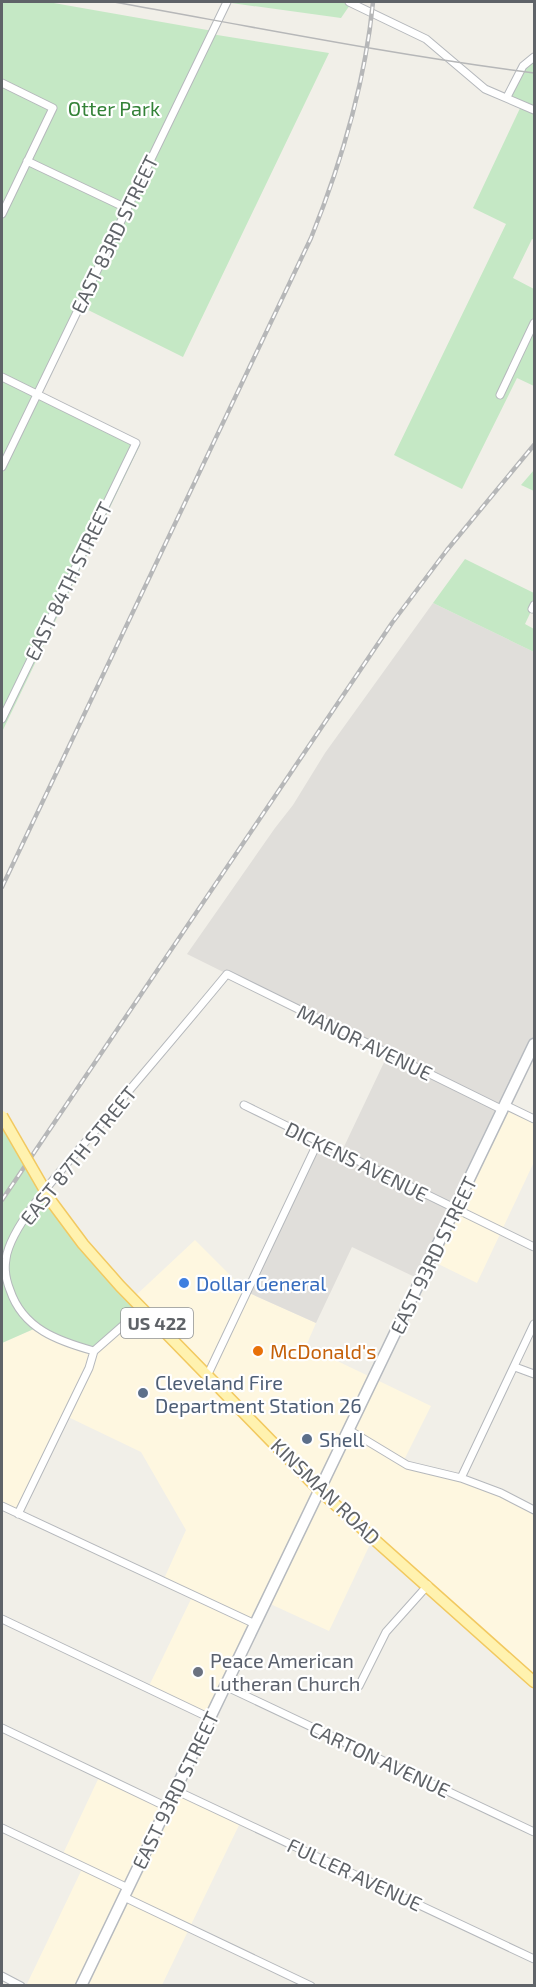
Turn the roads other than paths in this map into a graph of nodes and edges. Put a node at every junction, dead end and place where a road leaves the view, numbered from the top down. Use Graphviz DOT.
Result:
graph roads {
  1 [pos="227,2"];
  2 [pos="349,2"];
  3 [pos="534,57"];
  4 [pos="2,83"];
  5 [pos="507,97"];
  6 [pos="534,110"];
  7 [pos="27,161"];
  8 [pos="126,208"];
  9 [pos="2,214"];
  10 [pos="534,323"];
  11 [pos="2,377"];
  12 [pos="37,394"];
  13 [pos="500,395"];
  14 [pos="2,468"];
  15 [pos="2,720"];
  16 [pos="227,974"];
  17 [pos="534,1044"];
  18 [pos="244,1105"];
  19 [pos="504,1107"];
  20 [pos="2,1116"];
  21 [pos="534,1119"];
  22 [pos="318,1142"];
  23 [pos="454,1209"];
  24 [pos="534,1247"];
  25 [pos="143,1308"];
  26 [pos="534,1324"];
  27 [pos="94,1351"];
  28 [pos="515,1367"];
  29 [pos="208,1374"];
  30 [pos="534,1374"];
  31 [pos="350,1430"];
  32 [pos="461,1478"];
  33 [pos="320,1491"];
  34 [pos="2,1506"];
  35 [pos="534,1510"];
  36 [pos="18,1514"];
  37 [pos="428,1585"];
  38 [pos="2,1619"];
  39 [pos="255,1624"];
  40 [pos="534,1682"];
  41 [pos="225,1686"];
  42 [pos="359,1686"];
  43 [pos="210,1718"];
  44 [pos="2,1728"];
  45 [pos="175,1790"];
  46 [pos="167,1807"];
  47 [pos="2,1828"];
  48 [pos="534,1832"];
  49 [pos="126,1892"];
  50 [pos="534,1959"];
  51 [pos="2,1976"];
  52 [pos="21,1986"];
  53 [pos="81,1986"];
  54 [pos="311,1986"];
  1 -- 8 [label="street, EAST 83RD STREET"];
  2 -- 5 [label="street"];
  3 -- 5 [label="street"];
  4 -- 7 [label="street"];
  5 -- 6 [label="street"];
  7 -- 8 [label="street"];
  7 -- 9 [label="street"];
  8 -- 12 [label="street, EAST 83RD STREET"];
  10 -- 13 [label="street"];
  11 -- 12 [label="street"];
  12 -- 14 [label="street, EAST 83RD STREET"];
  12 -- 15 [label="street, EAST 84TH STREET"];
  16 -- 19 [label="street, MANOR AVENUE"];
  16 -- 27 [label="street, EAST 87TH STREET"];
  17 -- 19 [label="main road, EAST 93RD STREET"];
  18 -- 22 [label="street, DICKENS AVENUE"];
  19 -- 21 [label="street, MANOR AVENUE"];
  19 -- 23 [label="main road, EAST 93RD STREET"];
  20 -- 25 [label="main road, KINSMAN ROAD / US 422, bridge"];
  22 -- 23 [label="street, DICKENS AVENUE"];
  22 -- 29 [label="street"];
  23 -- 24 [label="street, DICKENS AVENUE"];
  23 -- 31 [label="main road, EAST 93RD STREET"];
  25 -- 27 [label="street"];
  25 -- 29 [label="main road, KINSMAN ROAD / US 422"];
  26 -- 28 [label="street"];
  27 -- 36 [label="street"];
  28 -- 30 [label="street"];
  28 -- 32 [label="street"];
  29 -- 33 [label="main road, KINSMAN ROAD / US 422"];
  31 -- 32 [label="street"];
  31 -- 33 [label="main road, EAST 93RD STREET"];
  32 -- 35 [label="street"];
  33 -- 37 [label="main road, KINSMAN ROAD / US 422"];
  33 -- 39 [label="main road, EAST 93RD STREET"];
  34 -- 36 [label="street"];
  36 -- 39 [label="street"];
  37 -- 40 [label="main road, KINSMAN ROAD / US 422"];
  37 -- 42 [label="street"];
  38 -- 43 [label="street"];
  39 -- 41 [label="main road, EAST 93RD STREET"];
  41 -- 43 [label="main road, EAST 93RD STREET"];
  41 -- 48 [label="street, CARTON AVENUE"];
  43 -- 45 [label="main road, EAST 93RD STREET"];
  44 -- 46 [label="street"];
  45 -- 46 [label="main road, EAST 93RD STREET"];
  45 -- 50 [label="street, FULLER AVENUE"];
  46 -- 49 [label="main road, EAST 93RD STREET"];
  47 -- 49 [label="street"];
  49 -- 53 [label="main road, EAST 93RD STREET"];
  49 -- 54 [label="street"];
  51 -- 52 [label="street"];
}
